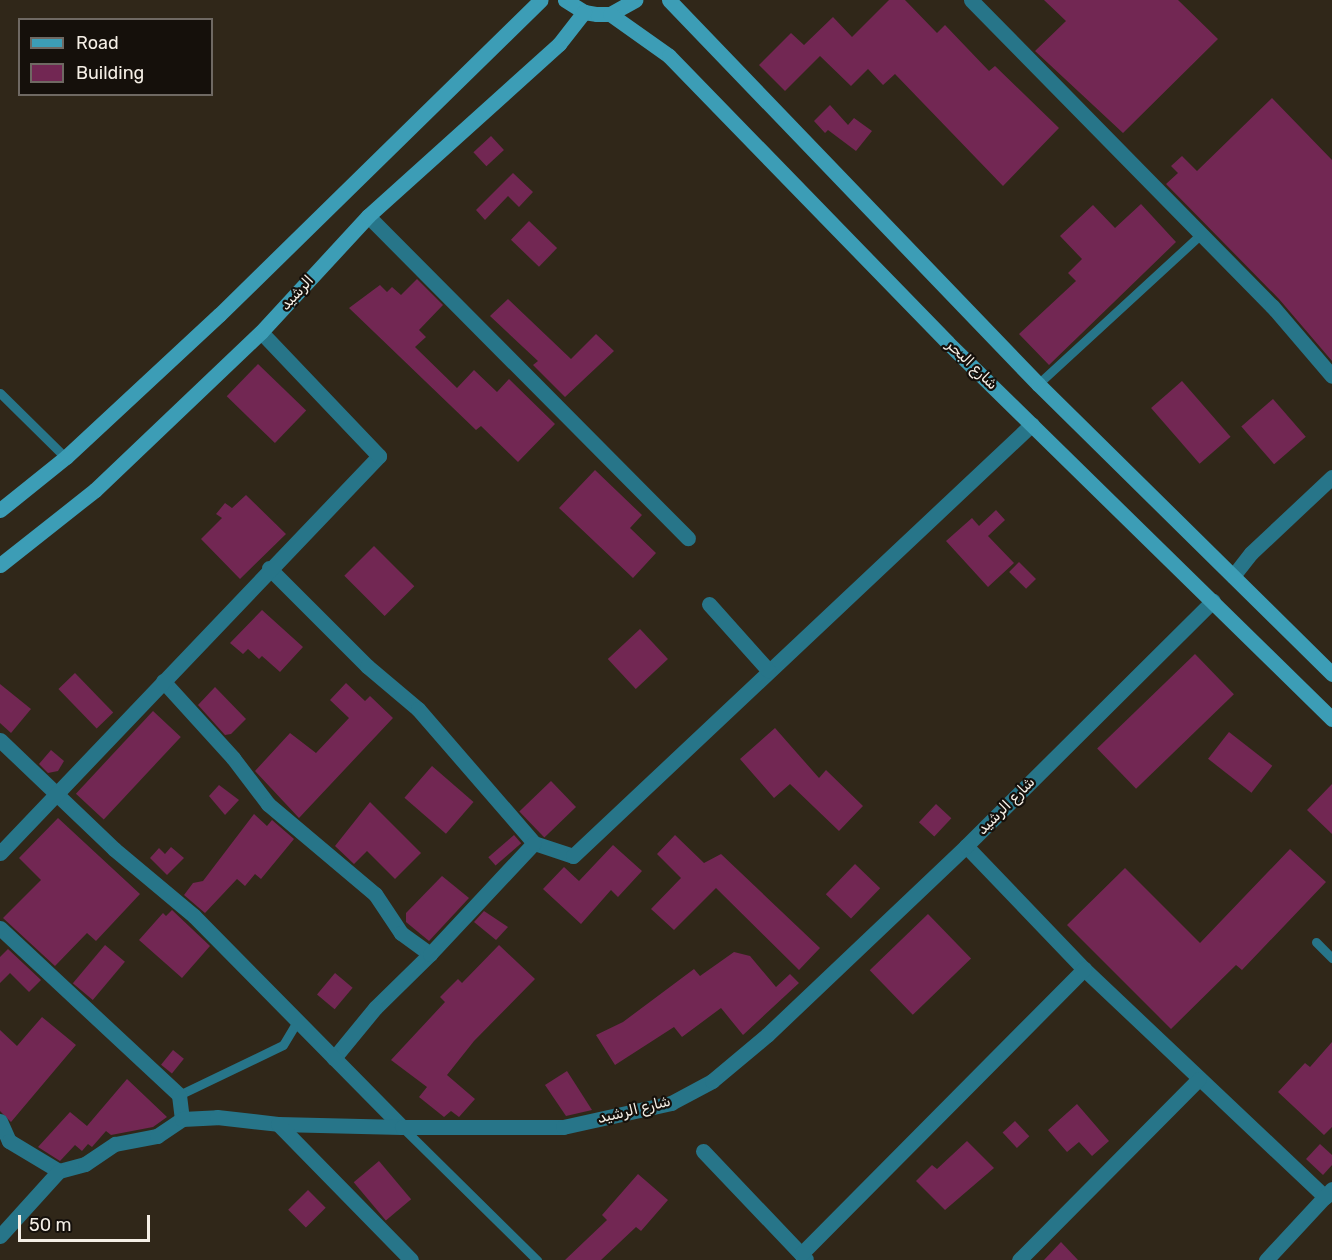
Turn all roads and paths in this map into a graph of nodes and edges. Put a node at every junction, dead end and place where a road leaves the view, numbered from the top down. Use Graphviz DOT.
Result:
graph roads {
  1 [pos="541,0"];
  2 [pos="566,0"];
  3 [pos="635,0"];
  4 [pos="669,0"];
  5 [pos="971,0"];
  6 [pos="584,12"];
  7 [pos="610,14"];
  8 [pos="368,216"];
  9 [pos="1199,236"];
  10 [pos="261,332"];
  11 [pos="1332,376"];
  12 [pos="1038,384"];
  13 [pos="0,393"];
  14 [pos="1032,424"];
  15 [pos="66,458"];
  16 [pos="1332,477"];
  17 [pos="0,510"];
  18 [pos="688,538"];
  19 [pos="0,565"];
  20 [pos="269,568"];
  21 [pos="1233,576"];
  22 [pos="1213,601"];
  23 [pos="710,604"];
  24 [pos="768,670"];
  25 [pos="1332,674"];
  26 [pos="163,681"];
  27 [pos="1332,719"];
  28 [pos="0,740"];
  29 [pos="55,792"];
  30 [pos="534,843"];
  31 [pos="966,846"];
  32 [pos="0,854"];
  33 [pos="0,928"];
  34 [pos="1316,942"];
  35 [pos="430,954"];
  36 [pos="1332,958"];
  37 [pos="1084,969"];
  38 [pos="297,1022"];
  39 [pos="334,1058"];
  40 [pos="1199,1079"];
  41 [pos="178,1095"];
  42 [pos="182,1119"];
  43 [pos="0,1121"];
  44 [pos="278,1124"];
  45 [pos="402,1127"];
  46 [pos="703,1151"];
  47 [pos="59,1171"];
  48 [pos="1328,1193"];
  49 [pos="0,1236"];
  50 [pos="804,1257"];
  51 [pos="411,1260"];
  52 [pos="537,1260"];
  53 [pos="1019,1260"];
  54 [pos="1266,1260"];
  1 -- 15 [label="main road"];
  2 -- 6 [label="main road"];
  3 -- 7 [label="main road"];
  4 -- 12 [label="main road"];
  5 -- 9 [label="street"];
  6 -- 7 [label="main road"];
  6 -- 8 [label="main road, الرشيد"];
  7 -- 14 [label="main road, شارع البحر"];
  8 -- 10 [label="main road, الرشيد"];
  8 -- 18 [label="street"];
  9 -- 11 [label="street"];
  9 -- 12 [label="lane"];
  10 -- 19 [label="main road, الرشيد"];
  10 -- 20 [label="street"];
  12 -- 21 [label="main road"];
  13 -- 15 [label="lane"];
  14 -- 22 [label="main road, شارع البحر"];
  14 -- 24 [label="street"];
  15 -- 17 [label="main road"];
  16 -- 21 [label="street"];
  20 -- 26 [label="street"];
  20 -- 30 [label="street"];
  21 -- 25 [label="main road"];
  22 -- 27 [label="main road, شارع البحر"];
  22 -- 31 [label="street, شارع الرشيد"];
  23 -- 24 [label="street"];
  24 -- 30 [label="street"];
  26 -- 29 [label="street"];
  26 -- 35 [label="street"];
  28 -- 29 [label="street"];
  29 -- 32 [label="street"];
  29 -- 38 [label="street"];
  30 -- 35 [label="street"];
  31 -- 37 [label="street"];
  31 -- 45 [label="street, شارع الرشيد"];
  33 -- 41 [label="street"];
  34 -- 36 [label="lane"];
  35 -- 39 [label="street"];
  37 -- 40 [label="street"];
  37 -- 50 [label="street"];
  38 -- 39 [label="street"];
  38 -- 41 [label="lane"];
  39 -- 45 [label="street"];
  40 -- 48 [label="street"];
  40 -- 53 [label="street"];
  41 -- 42 [label="street"];
  42 -- 44 [label="street, شارع الرشيد"];
  42 -- 47 [label="street"];
  43 -- 47 [label="street"];
  44 -- 45 [label="street, شارع الرشيد"];
  44 -- 51 [label="street"];
  45 -- 52 [label="lane"];
  46 -- 50 [label="street"];
  47 -- 49 [label="street"];
  48 -- 54 [label="street"];
}
